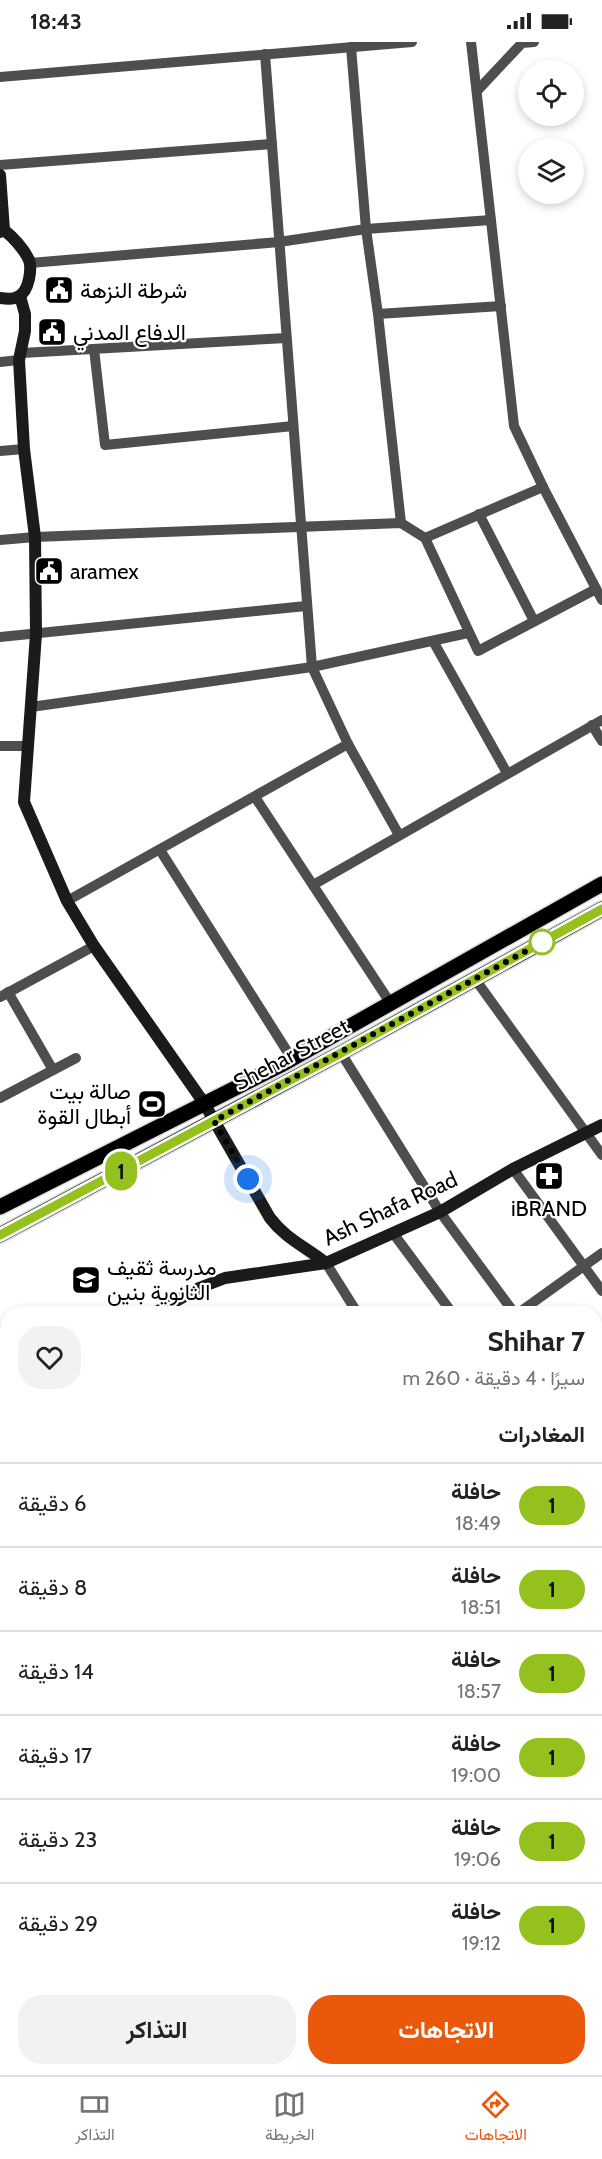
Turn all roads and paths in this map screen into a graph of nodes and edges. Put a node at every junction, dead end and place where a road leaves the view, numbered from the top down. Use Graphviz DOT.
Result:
graph roads {
  1 [pos="412,42"];
  2 [pos="471,42"];
  3 [pos="534,42"];
  4 [pos="351,47"];
  5 [pos="266,54"];
  6 [pos="0,77"];
  7 [pos="477,91"];
  8 [pos="272,144"];
  9 [pos="0,165"];
  10 [pos="0,175"];
  11 [pos="491,220"];
  12 [pos="366,230"];
  13 [pos="2,231"];
  14 [pos="279,242"];
  15 [pos="30,262"];
  16 [pos="20,296"];
  17 [pos="0,298"];
  18 [pos="501,306"];
  19 [pos="378,314"];
  20 [pos="286,338"];
  21 [pos="94,349"];
  22 [pos="20,357"];
  23 [pos="0,362"];
  24 [pos="293,426"];
  25 [pos="24,448"];
  26 [pos="0,451"];
  27 [pos="543,487"];
  28 [pos="479,514"];
  29 [pos="401,523"];
  30 [pos="300,527"];
  31 [pos="35,537"];
  32 [pos="425,538"];
  33 [pos="0,540"];
  34 [pos="596,589"];
  35 [pos="602,600"];
  36 [pos="306,606"];
  37 [pos="534,621"];
  38 [pos="468,633"];
  39 [pos="36,634"];
  40 [pos="0,637"];
  41 [pos="433,641"];
  42 [pos="312,667"];
  43 [pos="31,707"];
  44 [pos="602,720"];
  45 [pos="592,725"];
  46 [pos="602,741"];
  47 [pos="348,744"];
  48 [pos="0,746"];
  49 [pos="28,746"];
  50 [pos="507,773"];
  51 [pos="255,796"];
  52 [pos="399,835"];
  53 [pos="160,850"];
  54 [pos="602,884"];
  55 [pos="313,885"];
  56 [pos="67,901"];
  57 [pos="602,909"];
  58 [pos="94,946"];
  59 [pos="475,980"];
  60 [pos="3,993"];
  61 [pos="391,1004"];
  62 [pos="341,1053"];
  63 [pos="76,1058"];
  64 [pos="292,1059"];
  65 [pos="53,1070"];
  66 [pos="0,1098"];
  67 [pos="204,1104"];
  68 [pos="214,1121"];
  69 [pos="602,1125"];
  70 [pos="586,1133"];
  71 [pos="602,1155"];
  72 [pos="513,1169"];
  73 [pos="0,1207"];
  74 [pos="440,1212"];
  75 [pos="393,1233"];
  76 [pos="0,1235"];
  77 [pos="602,1253"];
  78 [pos="326,1263"];
  79 [pos="584,1266"];
  80 [pos="602,1292"];
  81 [pos="167,1306"];
  82 [pos="353,1306"];
  83 [pos="447,1306"];
  84 [pos="510,1306"];
  85 [pos="527,1306"];
  1 -- 4 [label="street"];
  2 -- 7 [label="street"];
  3 -- 7 [label="street"];
  4 -- 5 [label="street"];
  4 -- 12 [label="street"];
  5 -- 6 [label="street"];
  5 -- 8 [label="street"];
  7 -- 11 [label="street"];
  8 -- 9 [label="street"];
  8 -- 14 [label="street"];
  10 -- 13 [label="street"];
  11 -- 12 [label="street"];
  11 -- 18 [label="street"];
  12 -- 14 [label="street"];
  12 -- 19 [label="street"];
  13 -- 15 [label="street"];
  14 -- 15 [label="street"];
  14 -- 20 [label="street"];
  15 -- 16 [label="street"];
  16 -- 17 [label="street"];
  16 -- 22 [label="street"];
  18 -- 19 [label="street"];
  18 -- 27 [label="street"];
  19 -- 29 [label="street"];
  20 -- 21 [label="street"];
  20 -- 24 [label="street"];
  21 -- 22 [label="street"];
  21 -- 24 [label="street"];
  22 -- 23 [label="street"];
  22 -- 25 [label="street"];
  24 -- 30 [label="street"];
  25 -- 26 [label="street"];
  25 -- 31 [label="street"];
  27 -- 28 [label="street"];
  27 -- 34 [label="street"];
  28 -- 32 [label="street"];
  28 -- 37 [label="street"];
  29 -- 30 [label="street"];
  29 -- 32 [label="street"];
  30 -- 31 [label="street"];
  30 -- 36 [label="street"];
  31 -- 33 [label="street"];
  31 -- 39 [label="street"];
  32 -- 38 [label="street"];
  34 -- 35 [label="street"];
  34 -- 37 [label="street"];
  36 -- 39 [label="street"];
  36 -- 42 [label="street"];
  37 -- 38 [label="street"];
  38 -- 41 [label="street"];
  39 -- 40 [label="street"];
  39 -- 43 [label="street"];
  41 -- 42 [label="street"];
  41 -- 50 [label="street"];
  42 -- 43 [label="street"];
  42 -- 47 [label="street"];
  43 -- 49 [label="street"];
  44 -- 45 [label="street"];
  45 -- 46 [label="street"];
  45 -- 50 [label="street"];
  47 -- 51 [label="street"];
  47 -- 52 [label="street"];
  48 -- 49 [label="street"];
  49 -- 56 [label="street"];
  50 -- 52 [label="street"];
  51 -- 53 [label="street"];
  51 -- 55 [label="street"];
  52 -- 55 [label="street"];
  53 -- 56 [label="street"];
  53 -- 64 [label="street"];
  54 -- 61 [label="main road, Shehar Street"];
  55 -- 61 [label="street"];
  56 -- 58 [label="street"];
  57 -- 59 [label="main road, Shehar Street"];
  58 -- 60 [label="street"];
  58 -- 67 [label="street"];
  59 -- 62 [label="main road, Shehar Street"];
  59 -- 70 [label="street"];
  60 -- 65 [label="street"];
  61 -- 64 [label="main road, Shehar Street"];
  62 -- 68 [label="main road, Shehar Street"];
  62 -- 74 [label="street"];
  63 -- 65 [label="street"];
  64 -- 67 [label="main road, Shehar Street"];
  65 -- 66 [label="street"];
  67 -- 68 [label="street"];
  67 -- 73 [label="main road, Shehar Street"];
  68 -- 76 [label="main road, Shehar Street"];
  68 -- 78 [label="street"];
  69 -- 70 [label="street, Ash Shafa Road"];
  70 -- 71 [label="street"];
  70 -- 72 [label="street, Ash Shafa Road"];
  72 -- 74 [label="street, Ash Shafa Road"];
  72 -- 79 [label="street"];
  74 -- 75 [label="street, Ash Shafa Road"];
  74 -- 84 [label="street"];
  75 -- 78 [label="street, Ash Shafa Road"];
  75 -- 83 [label="street"];
  77 -- 79 [label="street"];
  78 -- 81 [label="street, Ash Shafa Road"];
  78 -- 82 [label="street"];
  79 -- 80 [label="street"];
  79 -- 85 [label="street"];
}
